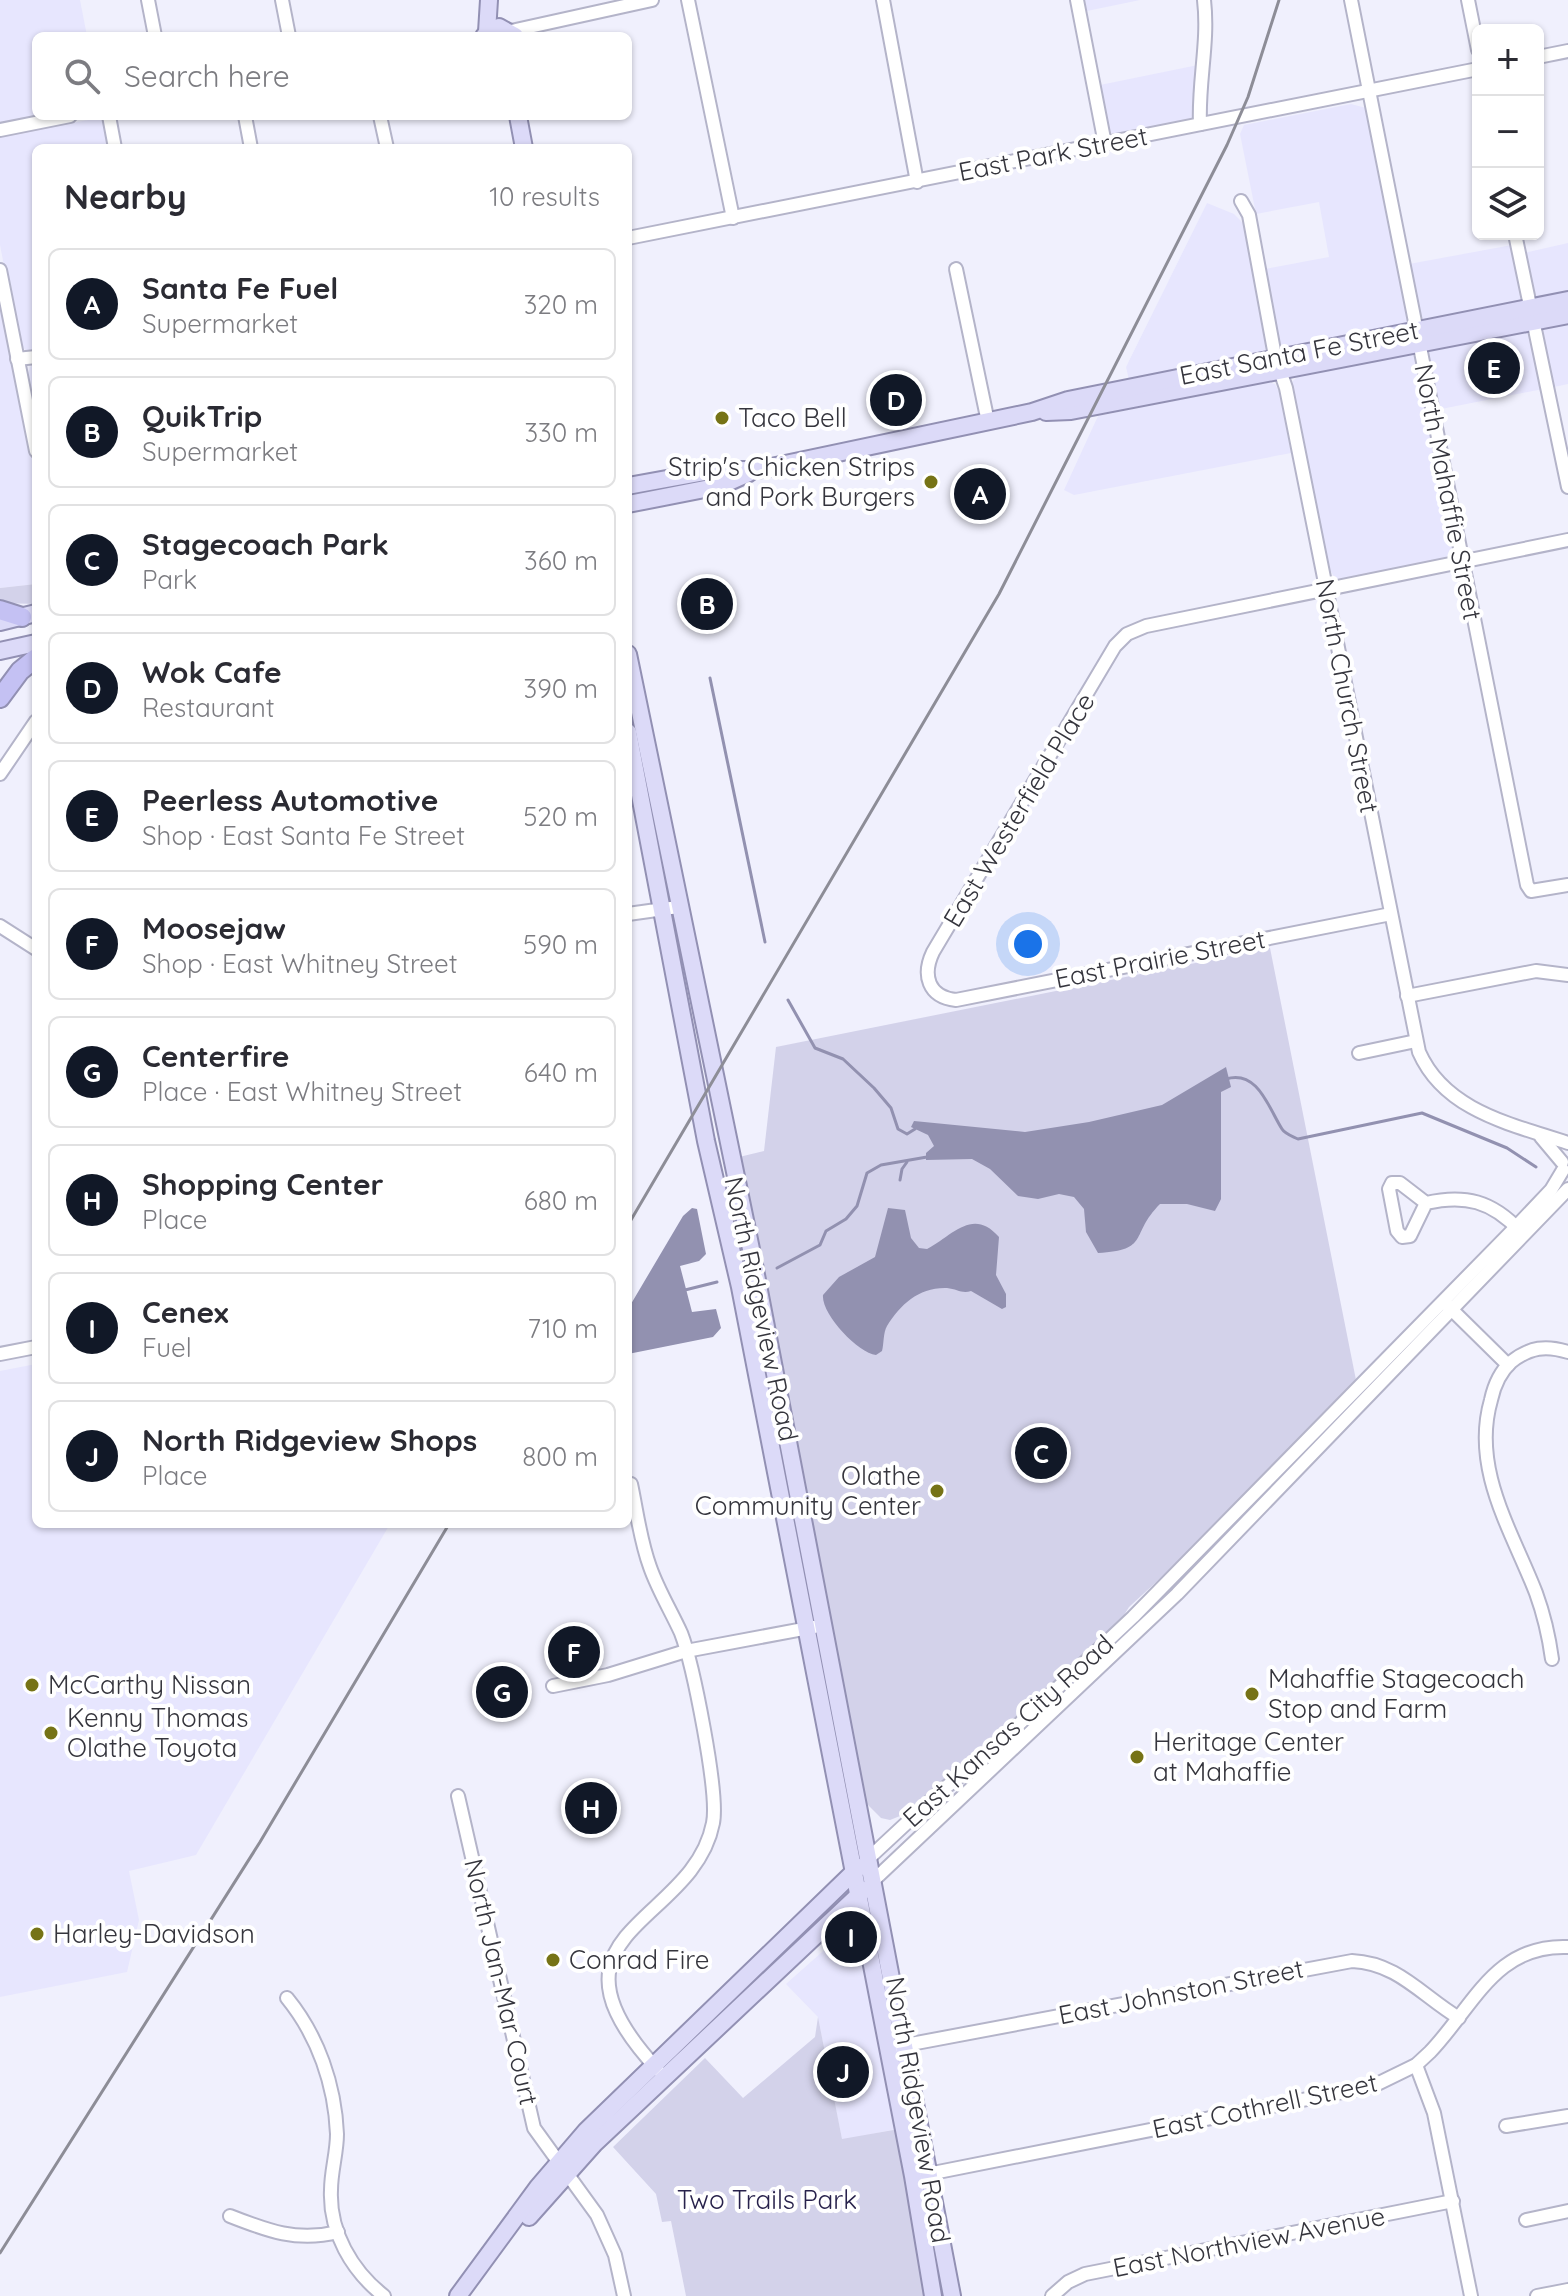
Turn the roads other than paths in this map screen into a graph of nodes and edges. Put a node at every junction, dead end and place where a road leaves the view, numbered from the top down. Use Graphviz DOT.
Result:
graph roads {
  1 [pos="148,0"];
  2 [pos="282,0"];
  3 [pos="489,0"];
  4 [pos="497,0"];
  5 [pos="652,0"];
  6 [pos="688,0"];
  7 [pos="883,0"];
  8 [pos="1077,0"];
  9 [pos="1204,0"];
  10 [pos="1351,0"];
  11 [pos="1468,0"];
  12 [pos="569,18"];
  13 [pos="1473,24"];
  14 [pos="154,32"];
  15 [pos="288,32"];
  16 [pos="486,32"];
  17 [pos="490,32"];
  18 [pos="511,32"];
  19 [pos="540,32"];
  20 [pos="1568,51"];
  21 [pos="1544,56"];
  22 [pos="1472,70"];
  23 [pos="1369,91"];
  24 [pos="50,120"];
  25 [pos="110,120"];
  26 [pos="246,120"];
  27 [pos="381,120"];
  28 [pos="518,120"];
  29 [pos="1200,124"];
  30 [pos="0,130"];
  31 [pos="114,144"];
  32 [pos="250,144"];
  33 [pos="386,144"];
  34 [pos="523,144"];
  35 [pos="1105,144"];
  36 [pos="917,182"];
  37 [pos="1241,201"];
  38 [pos="733,218"];
  39 [pos="632,237"];
  40 [pos="1516,240"];
  41 [pos="956,269"];
  42 [pos="0,270"];
  43 [pos="1568,300"];
  44 [pos="1532,314"];
  45 [pos="1568,315"];
  46 [pos="1418,336"];
  47 [pos="32,357"];
  48 [pos="17,359"];
  49 [pos="1278,364"];
  50 [pos="988,422"];
  51 [pos="32,432"];
  52 [pos="757,470"];
  53 [pos="632,485"];
  54 [pos="1568,487"];
  55 [pos="632,503"];
  56 [pos="1568,540"];
  57 [pos="1462,561"];
  58 [pos="1326,589"];
  59 [pos="0,610"];
  60 [pos="29,615"];
  61 [pos="0,622"];
  62 [pos="32,644"];
  63 [pos="0,651"];
  64 [pos="32,661"];
  65 [pos="632,678"];
  66 [pos="0,698"];
  67 [pos="32,727"];
  68 [pos="632,748"];
  69 [pos="0,774"];
  70 [pos="1568,885"];
  71 [pos="671,908"];
  72 [pos="632,913"];
  73 [pos="1391,914"];
  74 [pos="0,926"];
  75 [pos="32,946"];
  76 [pos="1568,975"];
  77 [pos="932,990"];
  78 [pos="1407,996"];
  79 [pos="1416,1041"];
  80 [pos="1359,1053"];
  81 [pos="1532,1131"];
  82 [pos="1568,1143"];
  83 [pos="1565,1165"];
  84 [pos="1568,1189"];
  85 [pos="1426,1203"];
  86 [pos="1519,1230"];
  87 [pos="1447,1305"];
  88 [pos="32,1348"];
  89 [pos="1568,1352"];
  90 [pos="0,1354"];
  91 [pos="1508,1365"];
  92 [pos="632,1489"];
  93 [pos="825,1625"];
  94 [pos="806,1628"];
  95 [pos="686,1651"];
  96 [pos="1552,1659"];
  97 [pos="553,1686"];
  98 [pos="458,1796"];
  99 [pos="869,1858"];
  100 [pos="854,1872"];
  101 [pos="874,1880"];
  102 [pos="858,1895"];
  103 [pos="1568,1947"];
  104 [pos="287,1998"];
  105 [pos="1459,2018"];
  106 [pos="907,2045"];
  107 [pos="888,2049"];
  108 [pos="1416,2065"];
  109 [pos="659,2071"];
  110 [pos="1568,2116"];
  111 [pos="1506,2126"];
  112 [pos="562,2166"];
  113 [pos="931,2173"];
  114 [pos="913,2176"];
  115 [pos="1453,2201"];
  116 [pos="1568,2211"];
  117 [pos="230,2216"];
  118 [pos="1526,2220"];
  119 [pos="338,2232"];
  120 [pos="1568,2290"];
  121 [pos="384,2296"];
  122 [pos="458,2296"];
  123 [pos="471,2296"];
  124 [pos="624,2296"];
  125 [pos="933,2296"];
  126 [pos="952,2296"];
  127 [pos="1052,2296"];
  128 [pos="1471,2296"];
  129 [pos="1537,2296"];
  1 -- 14 [label="street"];
  2 -- 15 [label="street"];
  3 -- 16 [label="main road"];
  4 -- 18 [label="main road"];
  5 -- 12 [label="street"];
  6 -- 38 [label="street"];
  7 -- 36 [label="street"];
  8 -- 35 [label="street"];
  9 -- 29 [label="street"];
  10 -- 23 [label="street, North Mahaffie Street"];
  11 -- 13 [label="street"];
  12 -- 18 [label="street"];
  12 -- 19 [label="street"];
  17 -- 18 [label="main road"];
  20 -- 21 [label="street"];
  22 -- 23 [label="street, East Park Street"];
  23 -- 29 [label="street, East Park Street"];
  23 -- 46 [label="street, North Mahaffie Street"];
  24 -- 30 [label="street"];
  25 -- 31 [label="street"];
  26 -- 32 [label="street"];
  27 -- 33 [label="street"];
  28 -- 34 [label="main road"];
  29 -- 35 [label="street, East Park Street"];
  35 -- 36 [label="street, East Park Street"];
  36 -- 38 [label="street, East Park Street"];
  37 -- 49 [label="street, North Church Street"];
  38 -- 39 [label="street, East Park Street"];
  40 -- 44 [label="street"];
  41 -- 50 [label="street"];
  42 -- 48 [label="street"];
  43 -- 44 [label="main road, East Santa Fe Street"];
  44 -- 45 [label="main road, East Santa Fe Street"];
  44 -- 46 [label="main road, East Santa Fe Street"];
  44 -- 54 [label="street"];
  46 -- 49 [label="main road, East Santa Fe Street"];
  46 -- 57 [label="street, North Mahaffie Street"];
  47 -- 48 [label="street"];
  48 -- 51 [label="street"];
  49 -- 50 [label="main road, East Santa Fe Street"];
  49 -- 58 [label="street, North Church Street"];
  50 -- 52 [label="main road, East Santa Fe Street"];
  52 -- 53 [label="main road, East Santa Fe Street"];
  52 -- 55 [label="main road, East Santa Fe Street"];
  56 -- 57 [label="street"];
  57 -- 58 [label="street"];
  57 -- 70 [label="street, North Mahaffie Street"];
  58 -- 73 [label="street, North Church Street"];
  58 -- 77 [label="street, East Westerfield Place"];
  59 -- 60 [label="highway"];
  60 -- 61 [label="main road"];
  62 -- 63 [label="main road"];
  64 -- 66 [label="highway"];
  65 -- 71 [label="main road, North Ridgeview Road"];
  67 -- 69 [label="street"];
  68 -- 71 [label="main road, North Ridgeview Road"];
  71 -- 72 [label="street"];
  71 -- 93 [label="main road, North Ridgeview Road"];
  71 -- 94 [label="main road, North Ridgeview Road"];
  73 -- 77 [label="street, East Prairie Street"];
  73 -- 78 [label="street, North Church Street"];
  74 -- 75 [label="street"];
  76 -- 78 [label="street"];
  78 -- 79 [label="street, North Church Street"];
  79 -- 80 [label="street"];
  79 -- 81 [label="street, North Church Street"];
  81 -- 82 [label="street, North Church Street"];
  81 -- 83 [label="street, North Church Street"];
  83 -- 86 [label="street, East Kansas City Road"];
  84 -- 86 [label="street, East Kansas City Road"];
  85 -- 86 [label="street"];
  86 -- 87 [label="street, East Kansas City Road"];
  87 -- 91 [label="street"];
  87 -- 99 [label="street, East Kansas City Road"];
  87 -- 101 [label="street, East Kansas City Road"];
  88 -- 90 [label="street"];
  89 -- 91 [label="street"];
  91 -- 96 [label="street"];
  92 -- 95 [label="street"];
  93 -- 94 [label="street"];
  93 -- 99 [label="main road, North Ridgeview Road"];
  94 -- 95 [label="street"];
  94 -- 100 [label="main road, North Ridgeview Road"];
  95 -- 97 [label="street"];
  95 -- 109 [label="street"];
  98 -- 112 [label="street, North Jan-Mar Court"];
  99 -- 100 [label="main road, East Kansas City Road"];
  99 -- 101 [label="main road, North Ridgeview Road"];
  100 -- 102 [label="main road, North Ridgeview Road"];
  100 -- 109 [label="main road, East Kansas City Road"];
  101 -- 102 [label="main road, East Kansas City Road"];
  101 -- 106 [label="main road, North Ridgeview Road"];
  102 -- 107 [label="main road, North Ridgeview Road"];
  102 -- 109 [label="main road, East Kansas City Road"];
  103 -- 105 [label="street, East Cothrell Street"];
  104 -- 119 [label="street"];
  105 -- 106 [label="street, East Johnston Street"];
  105 -- 108 [label="street, East Cothrell Street"];
  106 -- 107 [label="street, East Johnston Street"];
  106 -- 113 [label="main road, North Ridgeview Road"];
  107 -- 114 [label="main road, North Ridgeview Road"];
  108 -- 113 [label="street, East Cothrell Street"];
  108 -- 115 [label="street"];
  109 -- 112 [label="main road, East Kansas City Road"];
  110 -- 111 [label="street"];
  112 -- 122 [label="main road, East Kansas City Road"];
  112 -- 123 [label="main road, East Kansas City Road"];
  112 -- 124 [label="street, North Jan-Mar Court"];
  113 -- 114 [label="street, East Cothrell Street"];
  113 -- 126 [label="main road, North Ridgeview Road"];
  114 -- 125 [label="main road, North Ridgeview Road"];
  115 -- 127 [label="street, East Northview Avenue"];
  115 -- 128 [label="street"];
  116 -- 118 [label="street"];
  117 -- 119 [label="street"];
  119 -- 121 [label="street"];
  120 -- 129 [label="street"];
}
